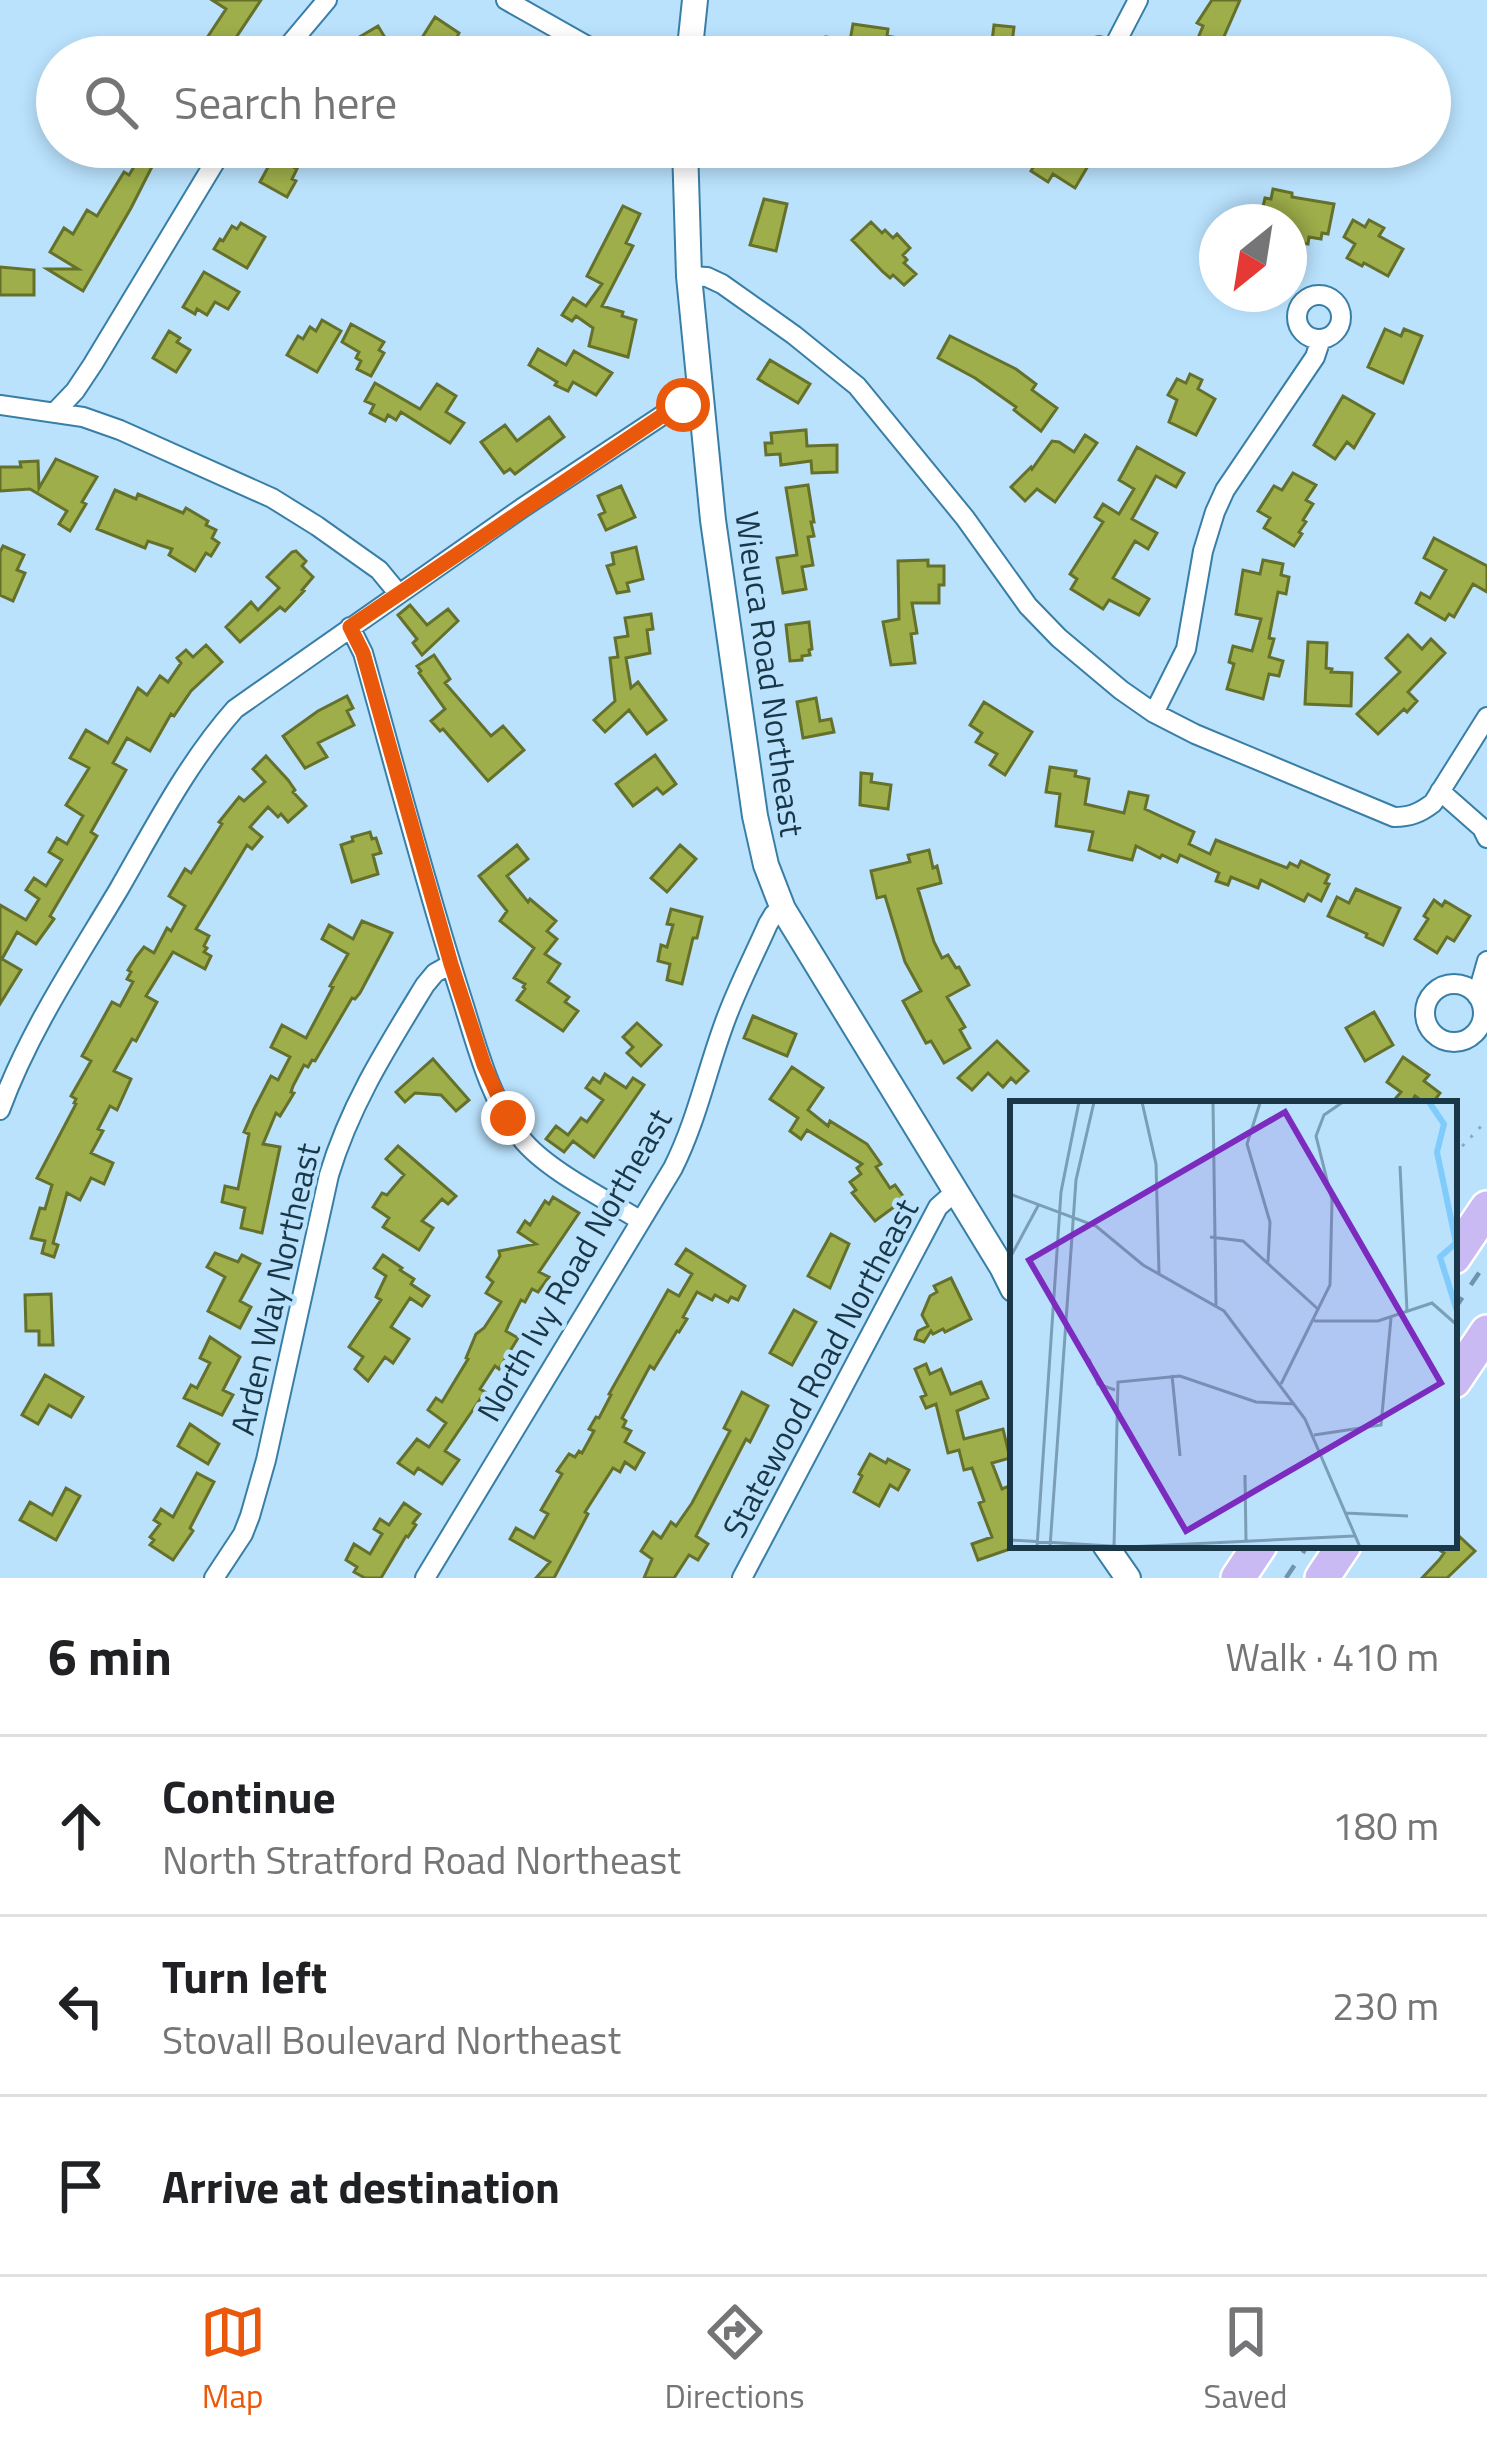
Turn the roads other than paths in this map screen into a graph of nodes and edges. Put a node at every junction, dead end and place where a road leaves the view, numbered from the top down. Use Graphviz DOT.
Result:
graph roads {
  1 [pos="328,0"];
  2 [pos="506,0"];
  3 [pos="695,0"];
  4 [pos="1138,0"];
  5 [pos="297,36"];
  6 [pos="570,36"];
  7 [pos="691,36"];
  8 [pos="1122,36"];
  9 [pos="211,168"];
  10 [pos="685,168"];
  11 [pos="688,276"];
  12 [pos="1321,339"];
  13 [pos="701,401"];
  14 [pos="0,405"];
  15 [pos="54,413"];
  16 [pos="398,593"];
  17 [pos="350,627"];
  18 [pos="1154,713"];
  19 [pos="1487,716"];
  20 [pos="1440,791"];
  21 [pos="1487,838"];
  22 [pos="783,909"];
  23 [pos="1487,961"];
  24 [pos="451,964"];
  25 [pos="1477,996"];
  26 [pos="0,1110"];
  27 [pos="956,1191"];
  28 [pos="1487,1208"];
  29 [pos="641,1221"];
  30 [pos="1457,1253"];
  31 [pos="1010,1284"];
  32 [pos="1487,1332"];
  33 [pos="1457,1377"];
  34 [pos="1107,1548"];
  35 [pos="1258,1548"];
  36 [pos="1342,1548"];
  37 [pos="214,1578"];
  38 [pos="425,1578"];
  39 [pos="742,1578"];
  40 [pos="1128,1578"];
  41 [pos="1238,1578"];
  42 [pos="1322,1578"];
  1 -- 5 [label="street"];
  2 -- 6 [label="street"];
  3 -- 7 [label="street"];
  4 -- 8 [label="street"];
  9 -- 15 [label="street"];
  10 -- 11 [label="street, Wieuca Road Northeast"];
  11 -- 13 [label="street, Wieuca Road Northeast"];
  11 -- 18 [label="street"];
  12 -- 18 [label="street"];
  13 -- 16 [label="street"];
  13 -- 22 [label="street, Wieuca Road Northeast"];
  14 -- 15 [label="street"];
  15 -- 16 [label="street"];
  16 -- 17 [label="street"];
  17 -- 24 [label="street"];
  17 -- 26 [label="street"];
  18 -- 20 [label="street"];
  19 -- 20 [label="street"];
  20 -- 21 [label="street"];
  22 -- 27 [label="street, Wieuca Road Northeast"];
  22 -- 29 [label="street, North Ivy Road Northeast"];
  23 -- 25 [label="street"];
  24 -- 29 [label="street"];
  24 -- 37 [label="street, Arden Way Northeast"];
  27 -- 31 [label="street, Wieuca Road Northeast"];
  27 -- 39 [label="street, Statewood Road Northeast"];
  28 -- 30 [label="highway"];
  29 -- 38 [label="street, North Ivy Road Northeast"];
  32 -- 33 [label="highway"];
  34 -- 40 [label="street"];
  35 -- 41 [label="highway"];
  36 -- 42 [label="highway"];
}
